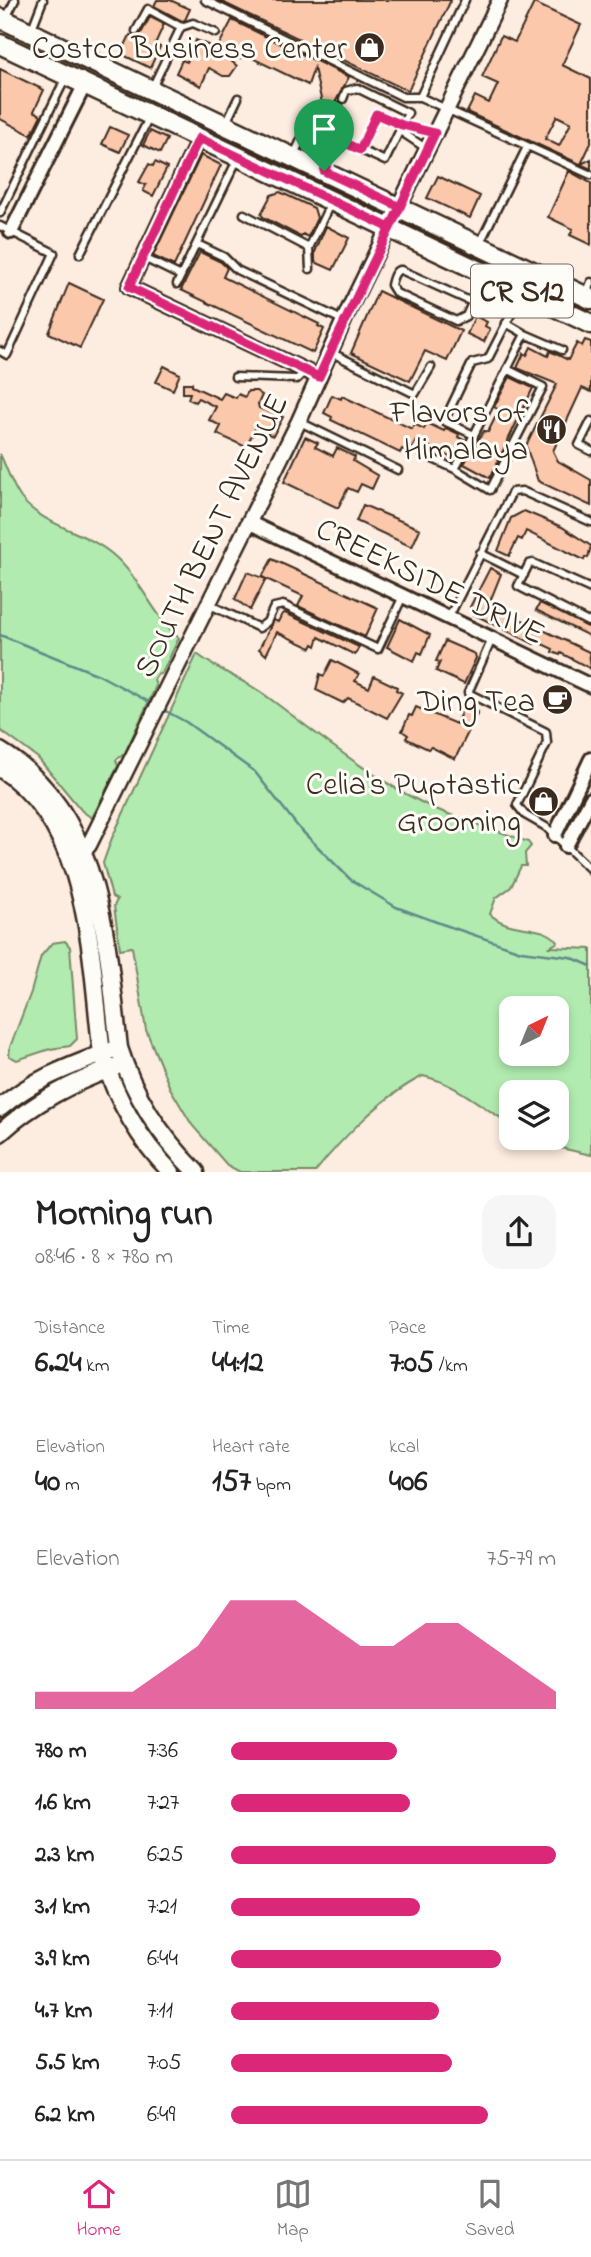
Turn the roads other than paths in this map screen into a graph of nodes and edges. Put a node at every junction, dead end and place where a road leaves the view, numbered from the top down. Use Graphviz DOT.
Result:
graph roads {
  1 [pos="16,0"];
  2 [pos="43,0"];
  3 [pos="205,0"];
  4 [pos="466,0"];
  5 [pos="500,0"];
  6 [pos="2,20"];
  7 [pos="181,27"];
  8 [pos="136,31"];
  9 [pos="30,33"];
  10 [pos="216,33"];
  11 [pos="0,44"];
  12 [pos="66,76"];
  13 [pos="85,85"];
  14 [pos="151,90"];
  15 [pos="420,97"];
  16 [pos="238,98"];
  17 [pos="343,99"];
  18 [pos="339,107"];
  19 [pos="447,109"];
  20 [pos="151,115"];
  21 [pos="225,125"];
  22 [pos="401,128"];
  23 [pos="305,131"];
  24 [pos="435,133"];
  25 [pos="199,138"];
  26 [pos="339,140"];
  27 [pos="527,147"];
  28 [pos="428,149"];
  29 [pos="360,150"];
  30 [pos="239,157"];
  31 [pos="293,157"];
  32 [pos="324,171"];
  33 [pos="591,175"];
  34 [pos="332,200"];
  35 [pos="400,207"];
  36 [pos="0,213"];
  37 [pos="244,214"];
  38 [pos="390,228"];
  39 [pos="6,229"];
  40 [pos="197,244"];
  41 [pos="479,245"];
  42 [pos="309,248"];
  43 [pos="80,254"];
  44 [pos="142,257"];
  45 [pos="310,269"];
  46 [pos="485,273"];
  47 [pos="181,276"];
  48 [pos="177,284"];
  49 [pos="522,291"];
  50 [pos="589,292"];
  51 [pos="472,302"];
  52 [pos="344,321"];
  53 [pos="506,323"];
  54 [pos="591,324"];
  55 [pos="525,334"];
  56 [pos="562,350"];
  57 [pos="0,351"];
  58 [pos="330,352"];
  59 [pos="431,367"];
  60 [pos="508,369"];
  61 [pos="312,373"];
  62 [pos="235,377"];
  63 [pos="299,421"];
  64 [pos="591,421"];
  65 [pos="474,435"];
  66 [pos="591,451"];
  67 [pos="422,454"];
  68 [pos="455,469"];
  69 [pos="398,470"];
  70 [pos="248,522"];
  71 [pos="591,522"];
  72 [pos="480,553"];
  73 [pos="524,575"];
  74 [pos="591,589"];
  75 [pos="404,594"];
  76 [pos="208,604"];
  77 [pos="449,617"];
  78 [pos="591,620"];
  79 [pos="492,639"];
  80 [pos="591,686"];
  81 [pos="0,751"];
  82 [pos="591,759"];
  83 [pos="0,768"];
  84 [pos="591,799"];
  85 [pos="555,835"];
  86 [pos="566,846"];
  87 [pos="77,857"];
  88 [pos="591,870"];
  89 [pos="122,1056"];
  90 [pos="105,1062"];
  91 [pos="0,1108"];
  92 [pos="0,1133"];
  93 [pos="171,1172"];
  94 [pos="196,1172"];
  1 -- 6 [label="lane"];
  2 -- 9 [label="lane"];
  3 -- 15 [label="lane"];
  4 -- 15 [label="lane"];
  5 -- 19 [label="street, SOUTH BENT AVENUE"];
  6 -- 9 [label="main road, CR S12"];
  7 -- 8 [label="lane"];
  7 -- 10 [label="lane"];
  7 -- 14 [label="lane"];
  9 -- 14 [label="main road, CR S12"];
  11 -- 12 [label="main road, CR S12"];
  12 -- 13 [label="main road, CR S12"];
  12 -- 36 [label="lane"];
  13 -- 20 [label="main road, CR S12"];
  13 -- 39 [label="street"];
  14 -- 21 [label="main road, CR S12"];
  15 -- 19 [label="lane"];
  16 -- 21 [label="lane"];
  17 -- 22 [label="lane"];
  18 -- 26 [label="lane"];
  19 -- 24 [label="street, SOUTH BENT AVENUE"];
  19 -- 27 [label="lane"];
  20 -- 25 [label="main road, CR S12"];
  20 -- 43 [label="lane"];
  21 -- 31 [label="main road, CR S12"];
  22 -- 24 [label="lane"];
  22 -- 28 [label="lane"];
  22 -- 29 [label="lane"];
  22 -- 29 [label="lane"];
  23 -- 31 [label="lane"];
  24 -- 28 [label="street, SOUTH BENT AVENUE"];
  25 -- 30 [label="main road, CR S12"];
  25 -- 44 [label="street"];
  26 -- 29 [label="lane"];
  26 -- 32 [label="lane"];
  27 -- 33 [label="lane"];
  27 -- 41 [label="lane"];
  28 -- 35 [label="street, SOUTH BENT AVENUE"];
  30 -- 34 [label="main road, CR S12"];
  30 -- 40 [label="lane"];
  31 -- 32 [label="main road, CR S12"];
  32 -- 35 [label="main road, CR S12"];
  34 -- 38 [label="main road, CR S12"];
  34 -- 42 [label="lane"];
  35 -- 38 [label="street, SOUTH BENT AVENUE"];
  35 -- 41 [label="main road, CR S12"];
  37 -- 42 [label="lane"];
  38 -- 46 [label="main road, CR S12"];
  38 -- 52 [label="street, SOUTH BENT AVENUE"];
  39 -- 57 [label="lane"];
  40 -- 47 [label="lane"];
  40 -- 52 [label="lane"];
  41 -- 50 [label="main road, CR S12"];
  42 -- 45 [label="lane"];
  44 -- 47 [label="lane"];
  44 -- 61 [label="street"];
  46 -- 49 [label="main road, CR S12"];
  46 -- 51 [label="lane"];
  47 -- 48 [label="lane"];
  49 -- 53 [label="lane"];
  49 -- 54 [label="main road, CR S12"];
  51 -- 51 [label="lane"];
  52 -- 58 [label="street, SOUTH BENT AVENUE"];
  53 -- 55 [label="lane"];
  53 -- 65 [label="lane"];
  55 -- 56 [label="lane"];
  55 -- 60 [label="lane"];
  58 -- 59 [label="lane"];
  58 -- 61 [label="street, SOUTH BENT AVENUE"];
  60 -- 65 [label="lane"];
  60 -- 68 [label="lane"];
  61 -- 62 [label="lane"];
  61 -- 63 [label="street, SOUTH BENT AVENUE"];
  63 -- 69 [label="lane"];
  63 -- 70 [label="street, SOUTH BENT AVENUE"];
  64 -- 66 [label="lane"];
  65 -- 68 [label="lane"];
  67 -- 68 [label="lane"];
  70 -- 75 [label="street, CREEKSIDE DRIVE"];
  70 -- 76 [label="street, SOUTH BENT AVENUE"];
  71 -- 72 [label="lane"];
  72 -- 73 [label="lane"];
  72 -- 77 [label="lane"];
  73 -- 74 [label="lane"];
  73 -- 78 [label="lane"];
  75 -- 76 [label="lane"];
  75 -- 77 [label="street, CREEKSIDE DRIVE"];
  76 -- 87 [label="street, SOUTH BENT AVENUE"];
  77 -- 79 [label="street, CREEKSIDE DRIVE"];
  79 -- 80 [label="street, CREEKSIDE DRIVE"];
  79 -- 85 [label="lane"];
  81 -- 87 [label="main road"];
  82 -- 85 [label="street"];
  83 -- 87 [label="main road"];
  84 -- 86 [label="street"];
  85 -- 86 [label="lane"];
  86 -- 88 [label="lane"];
  87 -- 89 [label="main road"];
  87 -- 90 [label="main road"];
  89 -- 90 [label="main road"];
  89 -- 94 [label="main road"];
  90 -- 91 [label="main road"];
  90 -- 92 [label="main road"];
  90 -- 93 [label="main road"];
}
